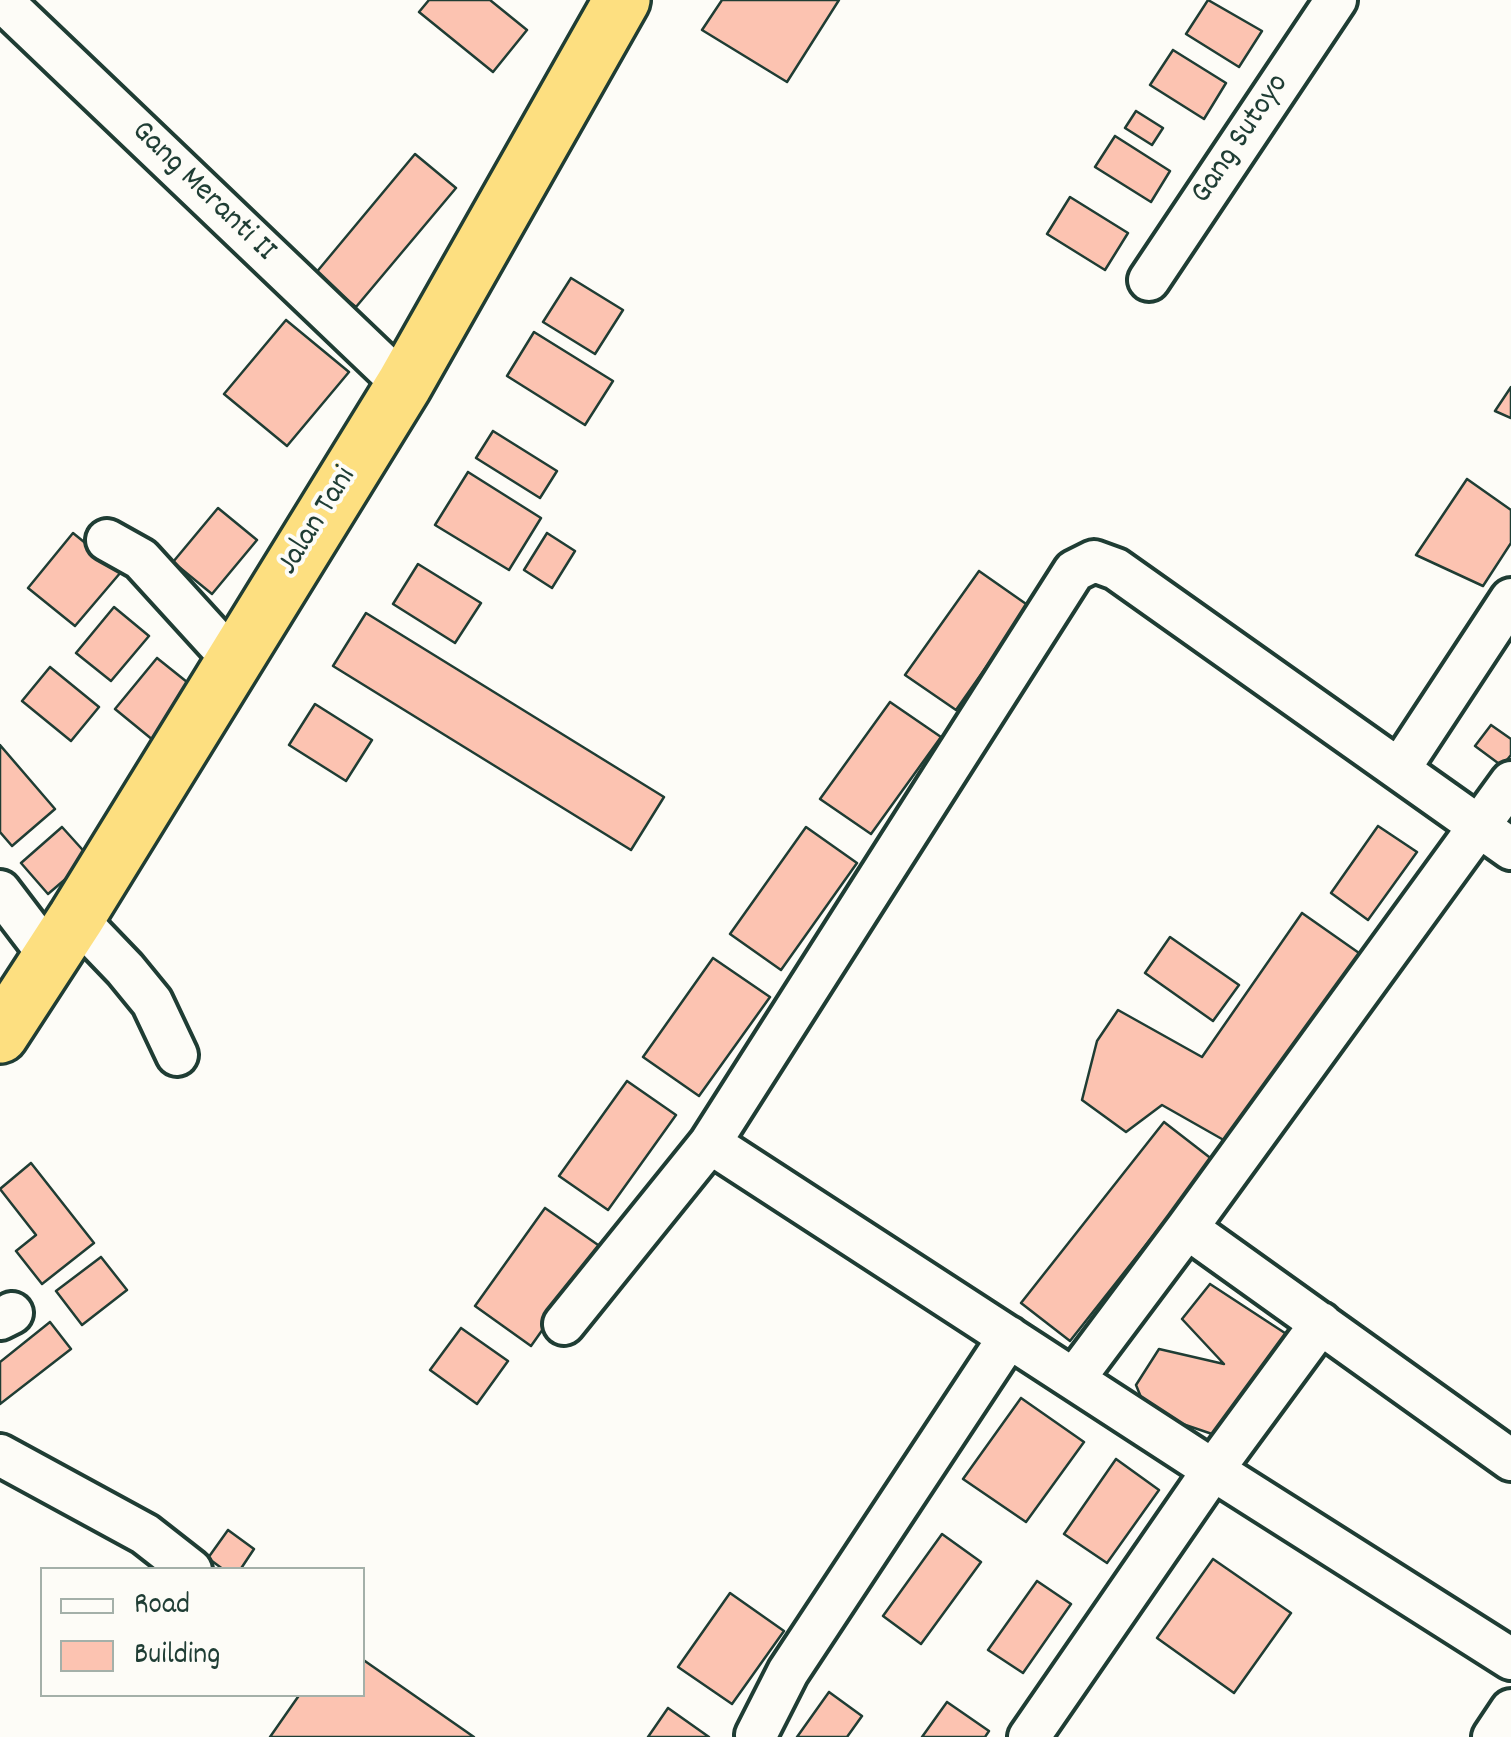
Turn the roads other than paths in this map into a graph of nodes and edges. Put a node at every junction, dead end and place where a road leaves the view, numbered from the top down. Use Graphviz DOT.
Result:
graph roads {
  1 [pos="2,0"];
  2 [pos="622,0"];
  3 [pos="1336,0"];
  4 [pos="1148,280"];
  5 [pos="404,384"];
  6 [pos="107,540"];
  7 [pos="1511,600"];
  8 [pos="234,661"];
  9 [pos="1400,768"];
  10 [pos="1511,782"];
  11 [pos="1494,838"];
  12 [pos="0,891"];
  13 [pos="63,938"];
  14 [pos="0,1035"];
  15 [pos="177,1056"];
  16 [pos="710,1143"];
  17 [pos="1187,1228"];
  18 [pos="564,1324"];
  19 [pos="1321,1324"];
  20 [pos="1009,1336"];
  21 [pos="1074,1378"];
  22 [pos="0,1454"];
  23 [pos="1511,1460"];
  24 [pos="1213,1470"];
  25 [pos="187,1567"];
  26 [pos="1511,1659"];
  27 [pos="1511,1710"];
  28 [pos="756,1735"];
  29 [pos="1030,1737"];
  30 [pos="1492,1737"];
  1 -- 5 [label="street, Gang Meranti II"];
  2 -- 5 [label="highway, Jalan Tani"];
  3 -- 4 [label="street, Gang Sutoyo"];
  5 -- 8 [label="highway, Jalan Tani"];
  6 -- 8 [label="street"];
  7 -- 9 [label="street"];
  8 -- 13 [label="highway, Jalan Tani"];
  9 -- 11 [label="street"];
  9 -- 16 [label="street"];
  10 -- 11 [label="street"];
  11 -- 17 [label="street"];
  12 -- 13 [label="street"];
  13 -- 14 [label="highway, Jalan Tani"];
  13 -- 15 [label="street"];
  16 -- 18 [label="street"];
  16 -- 20 [label="street"];
  17 -- 19 [label="street"];
  17 -- 21 [label="street"];
  19 -- 23 [label="street"];
  19 -- 24 [label="street"];
  20 -- 21 [label="street"];
  20 -- 28 [label="street"];
  21 -- 24 [label="street"];
  22 -- 25 [label="street"];
  24 -- 26 [label="street"];
  24 -- 29 [label="street"];
  27 -- 30 [label="street"];
}
